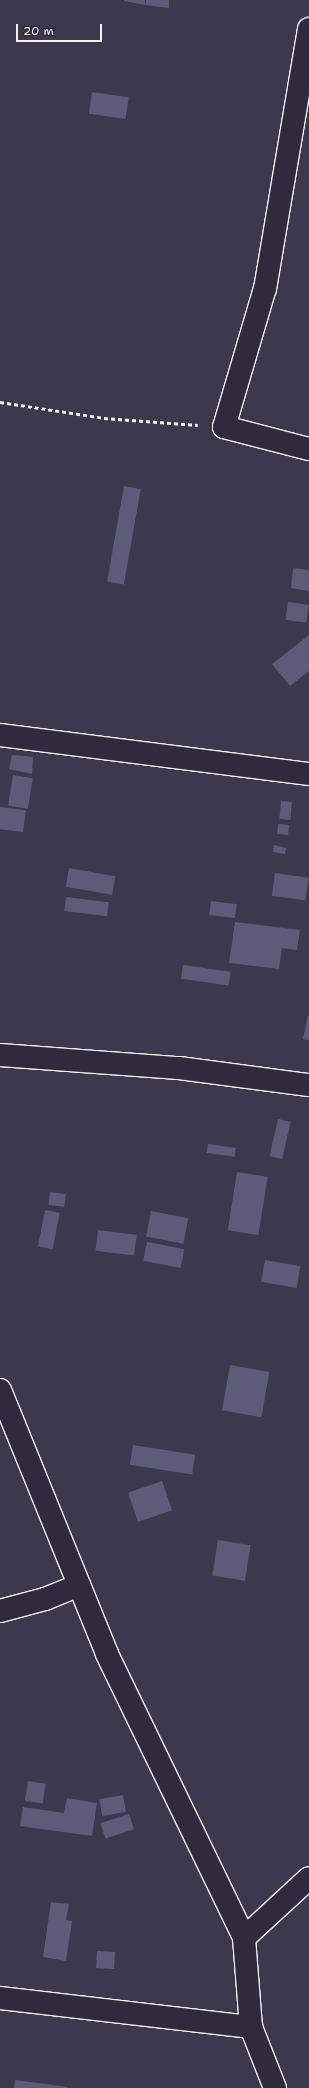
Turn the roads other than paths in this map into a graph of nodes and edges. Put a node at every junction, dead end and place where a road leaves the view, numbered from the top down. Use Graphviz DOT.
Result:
graph roads {
  1 [pos="309,29"];
  2 [pos="309,449"];
  3 [pos="0,735"];
  4 [pos="309,774"];
  5 [pos="0,1055"];
  6 [pos="309,1085"];
  7 [pos="0,1390"];
  8 [pos="79,1585"];
  9 [pos="0,1611"];
  10 [pos="309,1878"];
  11 [pos="244,1938"];
  12 [pos="0,1998"];
  13 [pos="251,2026"];
  14 [pos="275,2088"];
  1 -- 2 [label="street"];
  3 -- 4 [label="street"];
  5 -- 6 [label="street"];
  7 -- 8 [label="street"];
  8 -- 9 [label="street"];
  8 -- 11 [label="street"];
  10 -- 11 [label="street"];
  11 -- 13 [label="street"];
  12 -- 13 [label="street"];
  13 -- 14 [label="street"];
}
